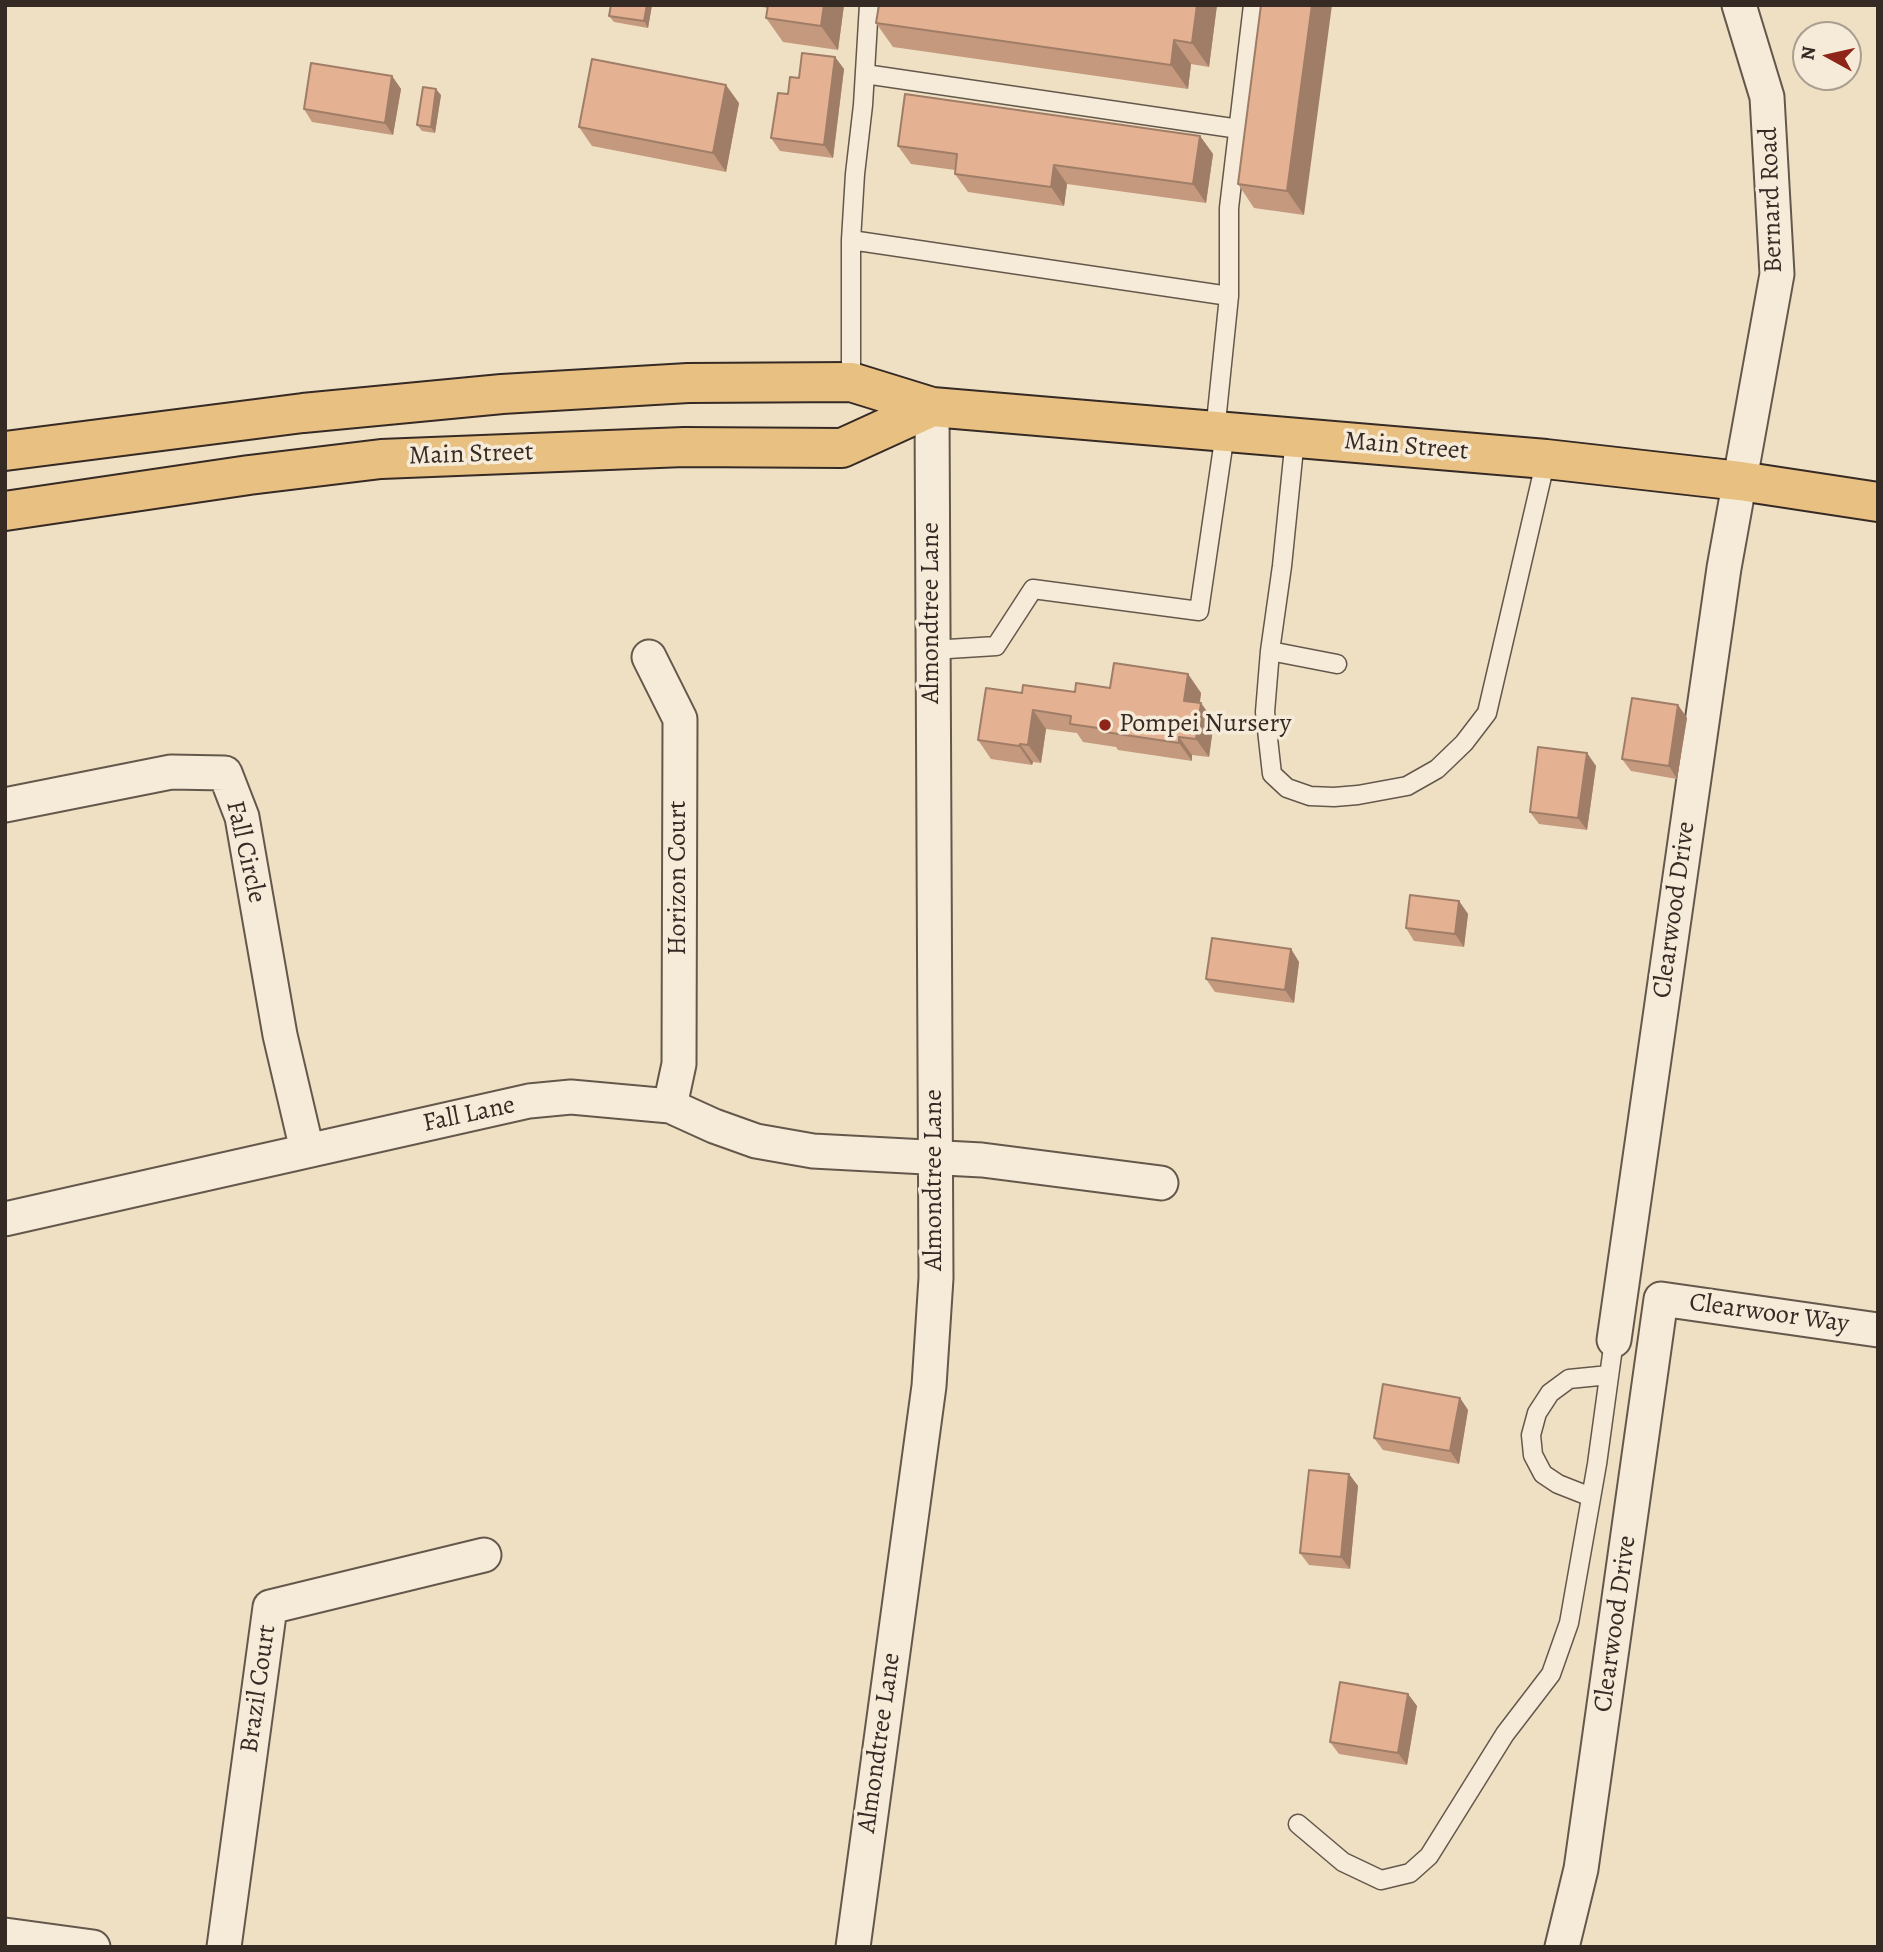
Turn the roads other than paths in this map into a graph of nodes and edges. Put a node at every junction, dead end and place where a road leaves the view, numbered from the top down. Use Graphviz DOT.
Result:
graph roads {
  1 [pos="869,5"];
  2 [pos="1253,5"];
  3 [pos="1739,5"];
  4 [pos="865,74"];
  5 [pos="1238,130"];
  6 [pos="851,240"];
  7 [pos="1228,296"];
  8 [pos="851,382"];
  9 [pos="932,407"];
  10 [pos="1220,432"];
  11 [pos="1295,439"];
  12 [pos="5,451"];
  13 [pos="1546,459"];
  14 [pos="1740,481"];
  15 [pos="1878,502"];
  16 [pos="5,511"];
  17 [pos="932,650"];
  18 [pos="1270,650"];
  19 [pos="649,657"];
  20 [pos="1337,663"];
  21 [pos="5,805"];
  22 [pos="670,1106"];
  23 [pos="307,1150"];
  24 [pos="934,1157"];
  25 [pos="1161,1183"];
  26 [pos="5,1219"];
  27 [pos="1661,1299"];
  28 [pos="1878,1330"];
  29 [pos="1614,1340"];
  30 [pos="1609,1375"];
  31 [pos="1591,1497"];
  32 [pos="484,1555"];
  33 [pos="1298,1824"];
  34 [pos="5,1935"];
  35 [pos="93,1947"];
  36 [pos="224,1947"];
  37 [pos="853,1947"];
  38 [pos="1562,1947"];
  1 -- 4 [label="lane"];
  2 -- 5 [label="lane"];
  3 -- 14 [label="street, Bernard Road"];
  4 -- 5 [label="lane"];
  4 -- 6 [label="lane"];
  5 -- 7 [label="lane"];
  6 -- 7 [label="lane"];
  6 -- 8 [label="lane"];
  7 -- 10 [label="lane"];
  8 -- 9 [label="main road, Main Street"];
  8 -- 12 [label="main road, Main Street"];
  9 -- 10 [label="main road, Main Street"];
  9 -- 16 [label="main road, Main Street"];
  9 -- 17 [label="street, Almondtree Lane"];
  10 -- 11 [label="main road, Main Street"];
  10 -- 17 [label="lane"];
  11 -- 13 [label="main road, Main Street"];
  11 -- 18 [label="lane"];
  13 -- 14 [label="main road, Main Street"];
  13 -- 18 [label="lane"];
  14 -- 15 [label="main road, Main Street"];
  14 -- 29 [label="street, Clearwood Drive"];
  17 -- 24 [label="street, Almondtree Lane"];
  18 -- 20 [label="lane"];
  19 -- 22 [label="street, Horizon Court"];
  21 -- 23 [label="street, Fall Circle"];
  22 -- 23 [label="street, Fall Lane"];
  22 -- 24 [label="street, Fall Lane"];
  23 -- 26 [label="street, Fall Lane"];
  24 -- 25 [label="street, Fall Lane"];
  24 -- 37 [label="street, Almondtree Lane"];
  27 -- 28 [label="street, Clearwoor Way"];
  27 -- 38 [label="street, Clearwood Drive"];
  29 -- 30 [label="lane"];
  30 -- 31 [label="lane"];
  30 -- 31 [label="lane"];
  31 -- 33 [label="lane"];
  32 -- 36 [label="street, Brazil Court"];
  34 -- 35 [label="street"];
}
